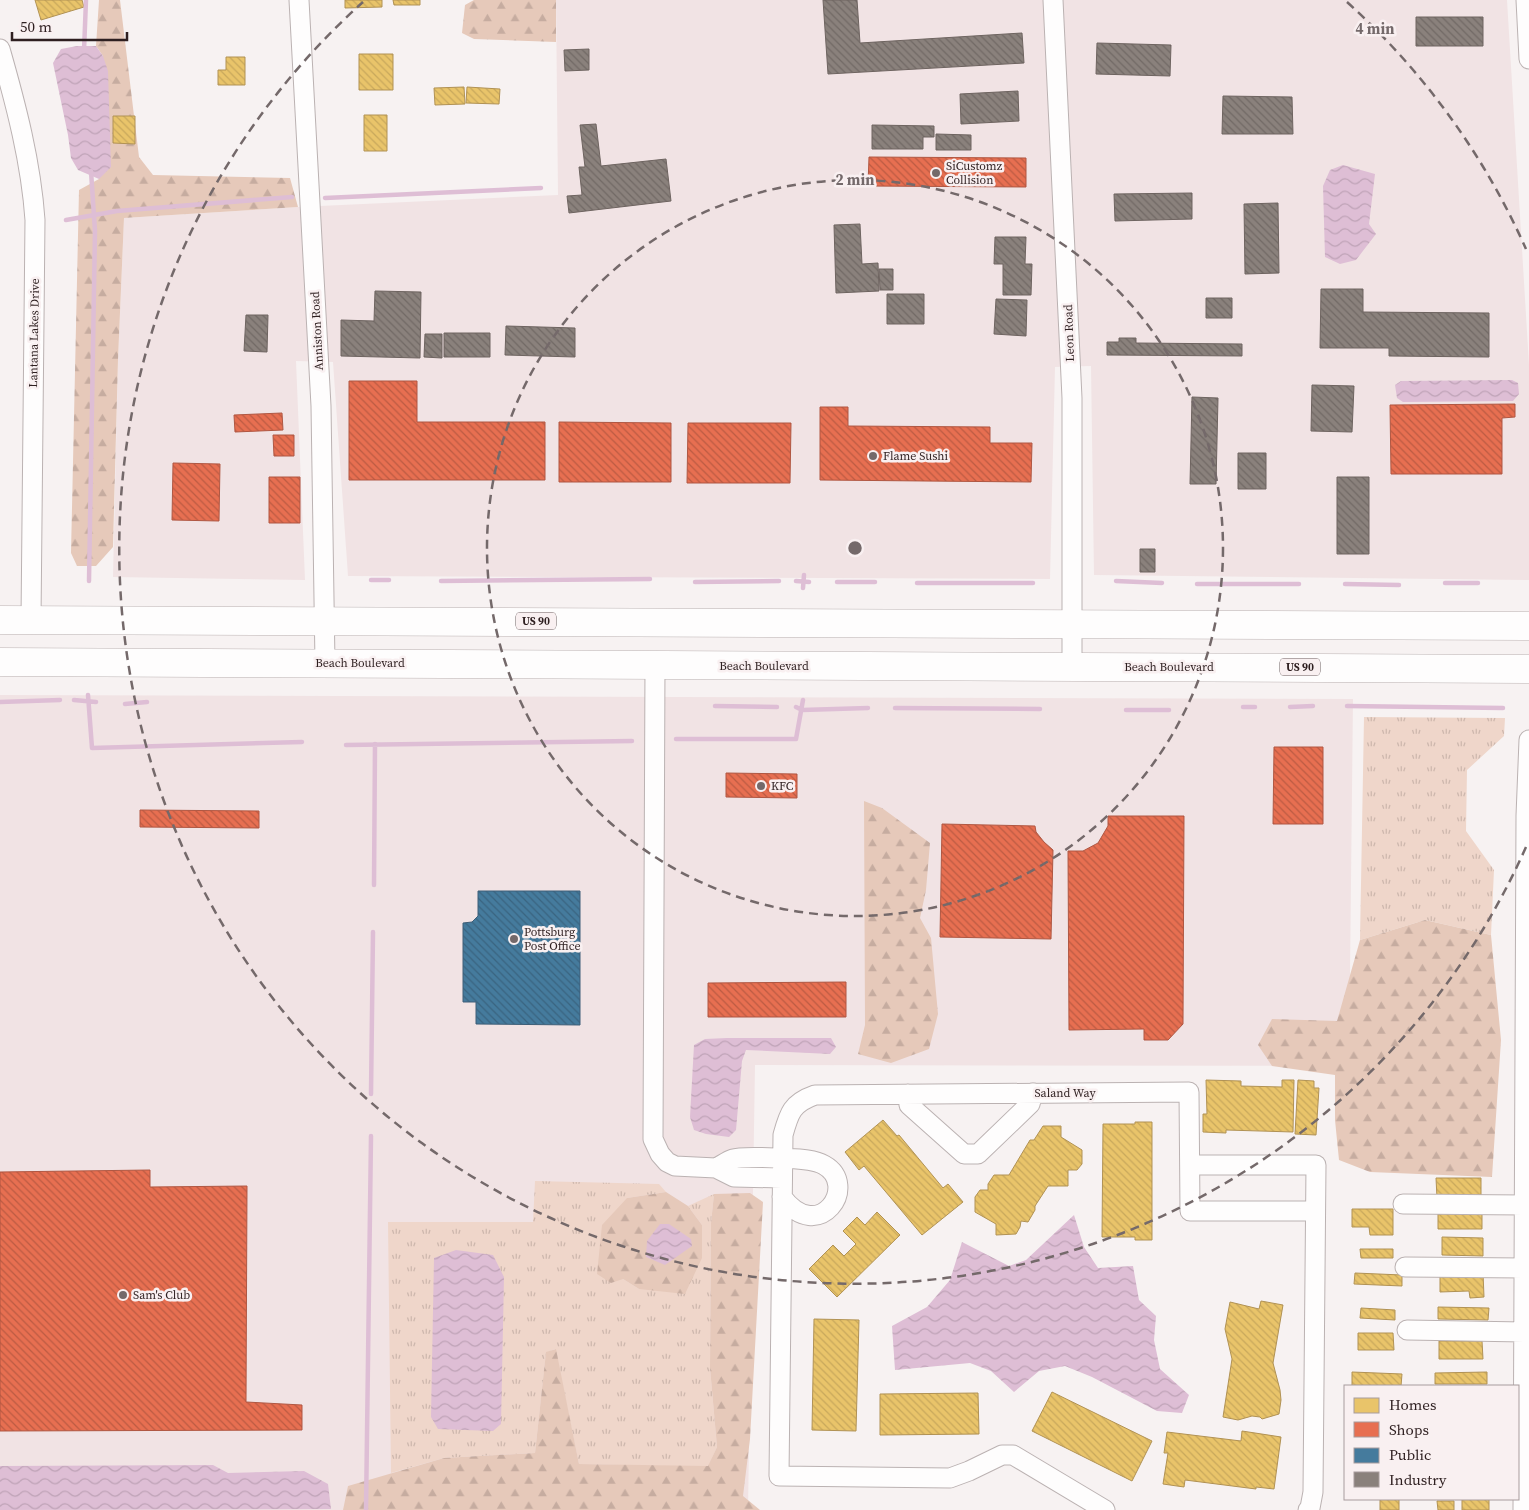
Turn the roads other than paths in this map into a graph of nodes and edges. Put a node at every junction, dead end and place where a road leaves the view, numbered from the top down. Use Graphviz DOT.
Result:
graph roads {
  1 [pos="299,0"];
  2 [pos="1053,0"];
  3 [pos="1526,0"];
  4 [pos="0,49"];
  5 [pos="1529,59"];
  6 [pos="0,620"];
  7 [pos="30,620"];
  8 [pos="325,620"];
  9 [pos="1071,623"];
  10 [pos="1529,626"];
  11 [pos="0,662"];
  12 [pos="326,663"];
  13 [pos="655,665"];
  14 [pos="1072,666"];
  15 [pos="1529,668"];
  16 [pos="1529,740"];
  17 [pos="1033,1093"];
  18 [pos="908,1094"];
  19 [pos="783,1158"];
  20 [pos="1190,1165"];
  21 [pos="716,1168"];
  22 [pos="782,1178"];
  23 [pos="782,1197"];
  24 [pos="1403,1204"];
  25 [pos="1524,1205"];
  26 [pos="1315,1211"];
  27 [pos="1405,1268"];
  28 [pos="1524,1268"];
  29 [pos="1408,1330"];
  30 [pos="1524,1332"];
  31 [pos="1521,1394"];
  32 [pos="1520,1458"];
  33 [pos="1105,1510"];
  34 [pos="1308,1510"];
  35 [pos="1523,1510"];
  1 -- 8 [label="street, Anniston Road"];
  2 -- 9 [label="street, Leon Road"];
  3 -- 5 [label="street"];
  4 -- 7 [label="street, Lantana Lakes Drive"];
  6 -- 7 [label="highway, US 90"];
  7 -- 8 [label="highway, US 90"];
  8 -- 9 [label="highway, US 90"];
  8 -- 12 [label="street, Anniston Road"];
  9 -- 10 [label="highway, US 90"];
  9 -- 14 [label="street, Leon Road"];
  11 -- 12 [label="highway, Beach Boulevard / US 90"];
  12 -- 13 [label="highway, Beach Boulevard / US 90"];
  13 -- 14 [label="highway, Beach Boulevard / US 90"];
  13 -- 21 [label="street"];
  14 -- 15 [label="highway, Beach Boulevard / US 90"];
  16 -- 25 [label="street"];
  17 -- 18 [label="street, Saland Way"];
  17 -- 18 [label="street"];
  17 -- 20 [label="street, Saland Way"];
  18 -- 19 [label="street, Saland Way"];
  19 -- 21 [label="street"];
  19 -- 22 [label="street, Saland Way"];
  19 -- 23 [label="street"];
  20 -- 26 [label="street, Saland Way"];
  20 -- 26 [label="street"];
  21 -- 22 [label="street"];
  22 -- 23 [label="street, Saland Way"];
  23 -- 33 [label="street, Saland Way"];
  24 -- 25 [label="street"];
  25 -- 28 [label="street"];
  26 -- 34 [label="street"];
  27 -- 28 [label="street"];
  28 -- 30 [label="street"];
  29 -- 30 [label="street"];
  30 -- 31 [label="street"];
  31 -- 32 [label="street"];
  32 -- 35 [label="street"];
}
